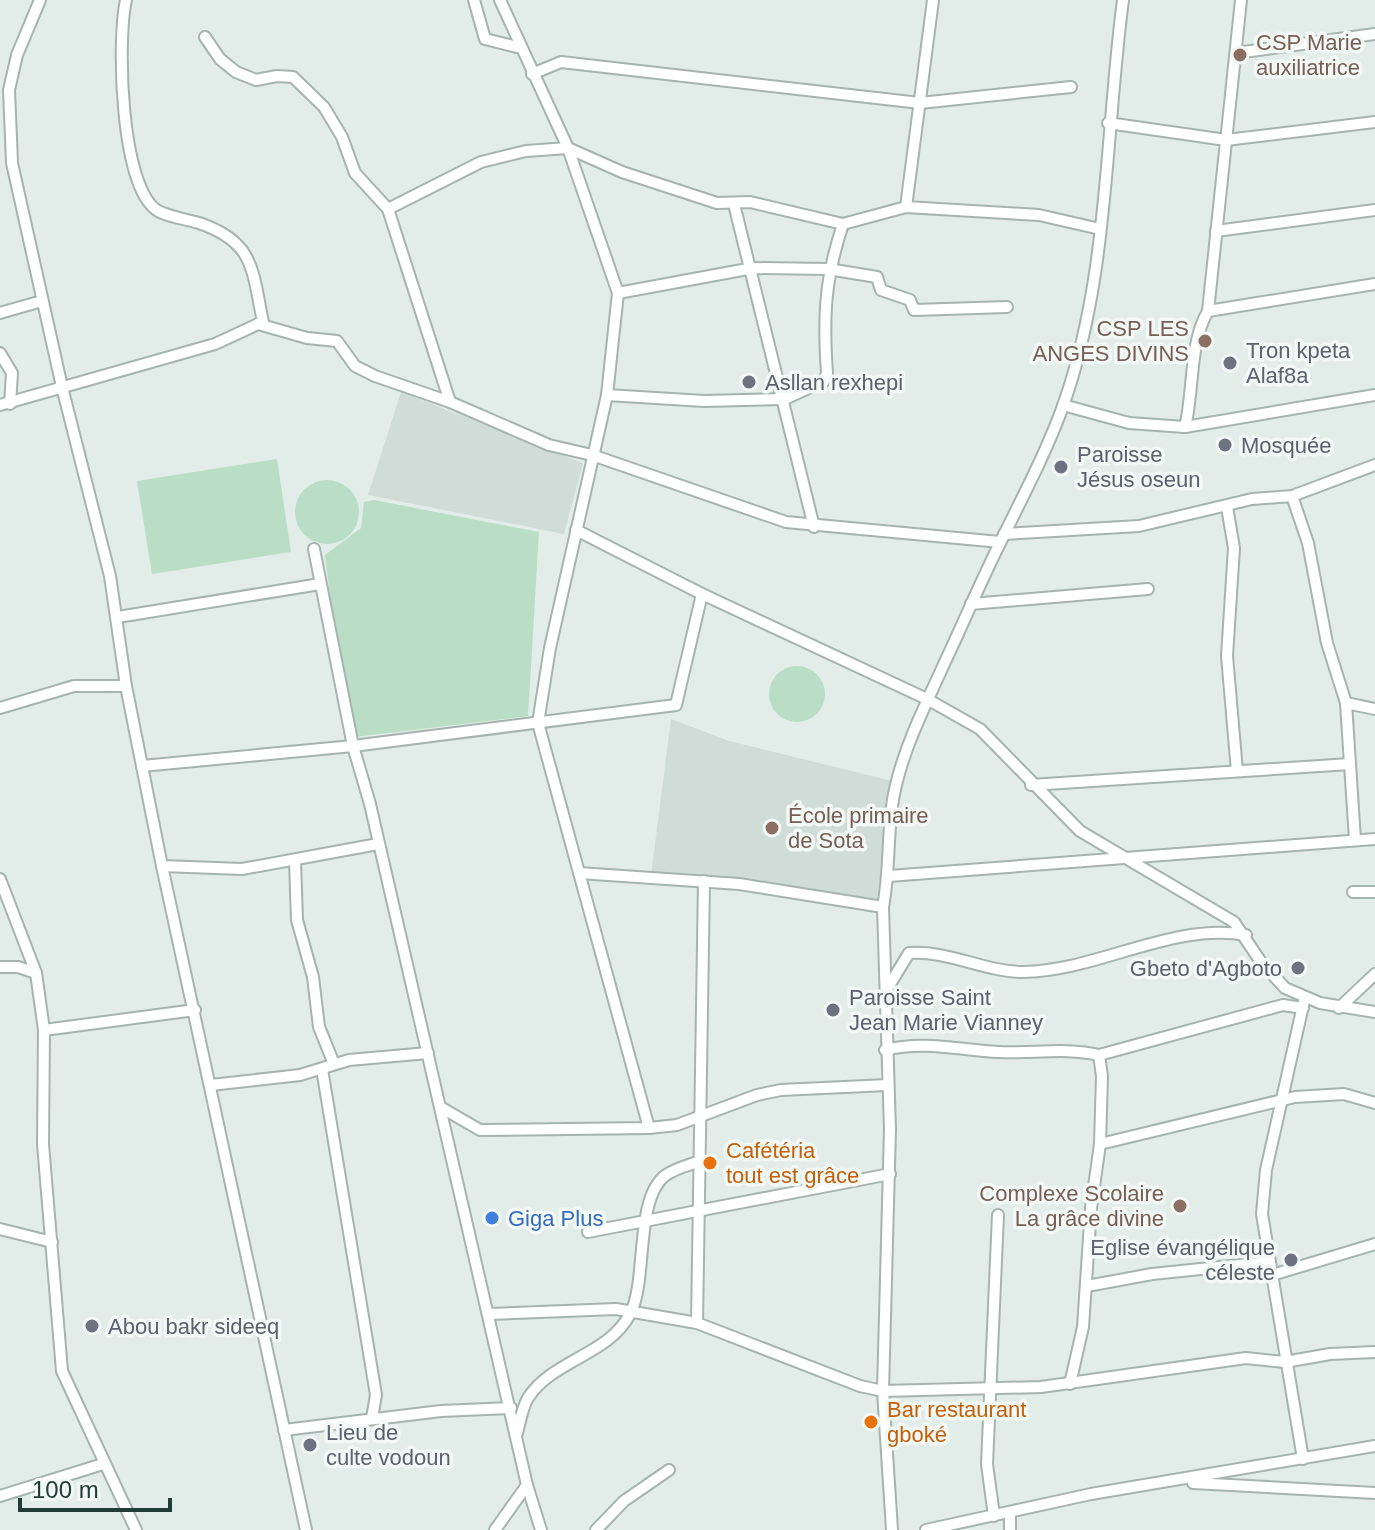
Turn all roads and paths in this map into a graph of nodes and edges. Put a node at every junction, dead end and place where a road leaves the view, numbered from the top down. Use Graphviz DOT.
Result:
graph roads {
  1 [pos="40,0"];
  2 [pos="126,0"];
  3 [pos="474,0"];
  4 [pos="500,0"];
  5 [pos="933,0"];
  6 [pos="1131,0"];
  7 [pos="1241,0"];
  8 [pos="1122,6"];
  9 [pos="1375,34"];
  10 [pos="205,37"];
  11 [pos="521,48"];
  12 [pos="1236,53"];
  13 [pos="532,74"];
  14 [pos="1071,87"];
  15 [pos="920,103"];
  16 [pos="1375,122"];
  17 [pos="1108,123"];
  18 [pos="1226,140"];
  19 [pos="568,148"];
  20 [pos="6,164"];
  21 [pos="734,204"];
  22 [pos="906,207"];
  23 [pos="388,209"];
  24 [pos="1375,210"];
  25 [pos="843,224"];
  26 [pos="1100,229"];
  27 [pos="1216,231"];
  28 [pos="753,268"];
  29 [pos="828,269"];
  30 [pos="1375,284"];
  31 [pos="618,293"];
  32 [pos="42,301"];
  33 [pos="1007,307"];
  34 [pos="1208,311"];
  35 [pos="0,313"];
  36 [pos="258,324"];
  37 [pos="0,353"];
  38 [pos="62,387"];
  39 [pos="607,395"];
  40 [pos="1375,395"];
  41 [pos="785,399"];
  42 [pos="450,402"];
  43 [pos="5,404"];
  44 [pos="1063,405"];
  45 [pos="1185,427"];
  46 [pos="592,455"];
  47 [pos="1375,465"];
  48 [pos="1292,496"];
  49 [pos="1227,507"];
  50 [pos="814,527"];
  51 [pos="576,530"];
  52 [pos="1002,538"];
  53 [pos="314,549"];
  54 [pos="320,584"];
  55 [pos="1148,589"];
  56 [pos="702,594"];
  57 [pos="971,604"];
  58 [pos="118,617"];
  59 [pos="126,686"];
  60 [pos="927,699"];
  61 [pos="1346,703"];
  62 [pos="0,708"];
  63 [pos="1375,709"];
  64 [pos="538,723"];
  65 [pos="353,746"];
  66 [pos="1350,764"];
  67 [pos="142,766"];
  68 [pos="1237,771"];
  69 [pos="1031,785"];
  70 [pos="1375,839"];
  71 [pos="1355,840"];
  72 [pos="378,844"];
  73 [pos="1128,857"];
  74 [pos="295,861"];
  75 [pos="162,866"];
  76 [pos="579,873"];
  77 [pos="889,876"];
  78 [pos="0,879"];
  79 [pos="704,881"];
  80 [pos="1353,892"];
  81 [pos="1375,892"];
  82 [pos="883,907"];
  83 [pos="1246,935"];
  84 [pos="0,967"];
  85 [pos="36,973"];
  86 [pos="1375,974"];
  87 [pos="884,994"];
  88 [pos="1304,1003"];
  89 [pos="1339,1008"];
  90 [pos="195,1010"];
  91 [pos="1375,1012"];
  92 [pos="44,1030"];
  93 [pos="885,1050"];
  94 [pos="428,1053"];
  95 [pos="1099,1055"];
  96 [pos="334,1064"];
  97 [pos="322,1069"];
  98 [pos="211,1085"];
  99 [pos="887,1085"];
  100 [pos="1283,1100"];
  101 [pos="1375,1103"];
  102 [pos="442,1108"];
  103 [pos="698,1118"];
  104 [pos="649,1128"];
  105 [pos="1100,1144"];
  106 [pos="700,1161"];
  107 [pos="890,1174"];
  108 [pos="701,1211"];
  109 [pos="998,1215"];
  110 [pos="648,1222"];
  111 [pos="0,1229"];
  112 [pos="588,1232"];
  113 [pos="52,1242"];
  114 [pos="1375,1244"];
  115 [pos="1269,1262"];
  116 [pos="1272,1275"];
  117 [pos="1087,1286"];
  118 [pos="632,1310"];
  119 [pos="489,1314"];
  120 [pos="697,1323"];
  121 [pos="1375,1352"];
  122 [pos="1285,1362"];
  123 [pos="1070,1384"];
  124 [pos="988,1388"];
  125 [pos="883,1391"];
  126 [pos="511,1408"];
  127 [pos="372,1418"];
  128 [pos="284,1430"];
  129 [pos="517,1435"];
  130 [pos="1375,1446"];
  131 [pos="1303,1459"];
  132 [pos="103,1464"];
  133 [pos="669,1470"];
  134 [pos="1174,1482"];
  135 [pos="527,1485"];
  136 [pos="1375,1493"];
  137 [pos="0,1496"];
  138 [pos="1010,1512"];
  139 [pos="994,1516"];
  140 [pos="136,1530"];
  141 [pos="306,1530"];
  142 [pos="495,1530"];
  143 [pos="541,1530"];
  144 [pos="596,1530"];
  145 [pos="892,1530"];
  146 [pos="926,1530"];
  147 [pos="1010,1530"];
  1 -- 20 [label="street"];
  2 -- 36 [label="street"];
  3 -- 11 [label="street"];
  4 -- 11 [label="street"];
  5 -- 15 [label="street"];
  6 -- 8 [label="street"];
  7 -- 12 [label="street"];
  8 -- 17 [label="street"];
  9 -- 12 [label="street"];
  10 -- 23 [label="street"];
  11 -- 13 [label="street"];
  12 -- 18 [label="street"];
  13 -- 15 [label="street"];
  13 -- 19 [label="street"];
  14 -- 15 [label="street"];
  15 -- 22 [label="street"];
  16 -- 18 [label="street"];
  17 -- 18 [label="street"];
  17 -- 26 [label="street"];
  18 -- 27 [label="street"];
  19 -- 21 [label="street"];
  19 -- 23 [label="street"];
  19 -- 31 [label="street"];
  20 -- 32 [label="street"];
  21 -- 25 [label="street"];
  21 -- 28 [label="street"];
  22 -- 25 [label="street"];
  22 -- 26 [label="street"];
  23 -- 42 [label="street"];
  24 -- 27 [label="street"];
  25 -- 29 [label="street"];
  26 -- 44 [label="street"];
  27 -- 34 [label="street"];
  28 -- 29 [label="street"];
  28 -- 31 [label="street"];
  28 -- 41 [label="street"];
  29 -- 33 [label="street"];
  29 -- 41 [label="street"];
  30 -- 34 [label="street"];
  31 -- 39 [label="street"];
  32 -- 35 [label="street"];
  32 -- 38 [label="street"];
  34 -- 45 [label="street"];
  36 -- 38 [label="street"];
  36 -- 42 [label="street"];
  37 -- 43 [label="street"];
  38 -- 43 [label="street"];
  38 -- 58 [label="street"];
  39 -- 41 [label="street"];
  39 -- 46 [label="street"];
  40 -- 45 [label="street"];
  41 -- 50 [label="street"];
  42 -- 46 [label="street"];
  44 -- 45 [label="street"];
  44 -- 52 [label="street"];
  46 -- 50 [label="street"];
  46 -- 51 [label="street"];
  47 -- 48 [label="street"];
  48 -- 49 [label="street"];
  48 -- 61 [label="street"];
  49 -- 52 [label="street"];
  49 -- 68 [label="street"];
  50 -- 52 [label="street"];
  51 -- 56 [label="street"];
  51 -- 64 [label="street"];
  52 -- 57 [label="street"];
  53 -- 54 [label="street"];
  54 -- 58 [label="street"];
  54 -- 65 [label="street"];
  55 -- 57 [label="street"];
  56 -- 60 [label="street"];
  56 -- 64 [label="street"];
  57 -- 60 [label="street"];
  58 -- 59 [label="street"];
  59 -- 62 [label="street"];
  59 -- 67 [label="street"];
  60 -- 69 [label="street"];
  60 -- 77 [label="street"];
  61 -- 63 [label="street"];
  61 -- 66 [label="street"];
  64 -- 65 [label="street"];
  64 -- 76 [label="street"];
  65 -- 67 [label="street"];
  65 -- 72 [label="street"];
  66 -- 68 [label="street"];
  66 -- 71 [label="street"];
  67 -- 75 [label="street"];
  68 -- 69 [label="street"];
  69 -- 73 [label="street"];
  70 -- 71 [label="street"];
  71 -- 73 [label="street"];
  72 -- 74 [label="street"];
  72 -- 94 [label="street"];
  73 -- 77 [label="street"];
  73 -- 83 [label="street"];
  74 -- 75 [label="street"];
  74 -- 96 [label="street"];
  75 -- 90 [label="street"];
  76 -- 79 [label="street"];
  76 -- 104 [label="street"];
  77 -- 82 [label="street"];
  78 -- 85 [label="street"];
  79 -- 82 [label="street"];
  79 -- 103 [label="street"];
  80 -- 81 [label="street"];
  82 -- 87 [label="street"];
  83 -- 87 [label="street"];
  83 -- 88 [label="street"];
  84 -- 85 [label="street"];
  85 -- 92 [label="street"];
  86 -- 89 [label="street"];
  87 -- 93 [label="street"];
  88 -- 89 [label="street"];
  88 -- 95 [label="street"];
  88 -- 100 [label="street"];
  89 -- 91 [label="street"];
  90 -- 92 [label="street"];
  90 -- 98 [label="street"];
  92 -- 113 [label="street"];
  93 -- 95 [label="street"];
  93 -- 99 [label="street"];
  94 -- 96 [label="street"];
  94 -- 102 [label="street"];
  95 -- 105 [label="street"];
  96 -- 97 [label="street"];
  97 -- 98 [label="street"];
  97 -- 127 [label="street"];
  98 -- 128 [label="street"];
  99 -- 103 [label="street"];
  99 -- 107 [label="street"];
  100 -- 101 [label="street"];
  100 -- 105 [label="street"];
  100 -- 115 [label="street"];
  102 -- 104 [label="street"];
  102 -- 119 [label="street"];
  103 -- 104 [label="street"];
  103 -- 106 [label="street"];
  105 -- 117 [label="street"];
  106 -- 108 [label="street"];
  106 -- 110 [label="street"];
  107 -- 108 [label="street"];
  107 -- 125 [label="street"];
  108 -- 110 [label="street"];
  108 -- 120 [label="street"];
  109 -- 124 [label="street"];
  110 -- 112 [label="street"];
  110 -- 118 [label="street"];
  111 -- 113 [label="street"];
  113 -- 132 [label="street"];
  114 -- 116 [label="street"];
  115 -- 116 [label="street"];
  115 -- 117 [label="street"];
  116 -- 122 [label="street"];
  117 -- 123 [label="street"];
  118 -- 119 [label="street"];
  118 -- 120 [label="street"];
  118 -- 129 [label="street"];
  119 -- 126 [label="street"];
  120 -- 125 [label="street"];
  121 -- 122 [label="street"];
  122 -- 123 [label="street"];
  122 -- 131 [label="street"];
  123 -- 124 [label="street"];
  124 -- 125 [label="street"];
  124 -- 139 [label="street"];
  125 -- 145 [label="street"];
  126 -- 127 [label="street"];
  126 -- 129 [label="street"];
  127 -- 128 [label="street"];
  128 -- 141 [label="street"];
  129 -- 135 [label="street"];
  130 -- 131 [label="street"];
  131 -- 134 [label="street"];
  132 -- 137 [label="street"];
  132 -- 140 [label="street"];
  133 -- 144 [label="street"];
  134 -- 136 [label="street"];
  134 -- 138 [label="street"];
  135 -- 142 [label="street"];
  135 -- 143 [label="street"];
  138 -- 139 [label="street"];
  138 -- 147 [label="street"];
  139 -- 146 [label="street"];
}
